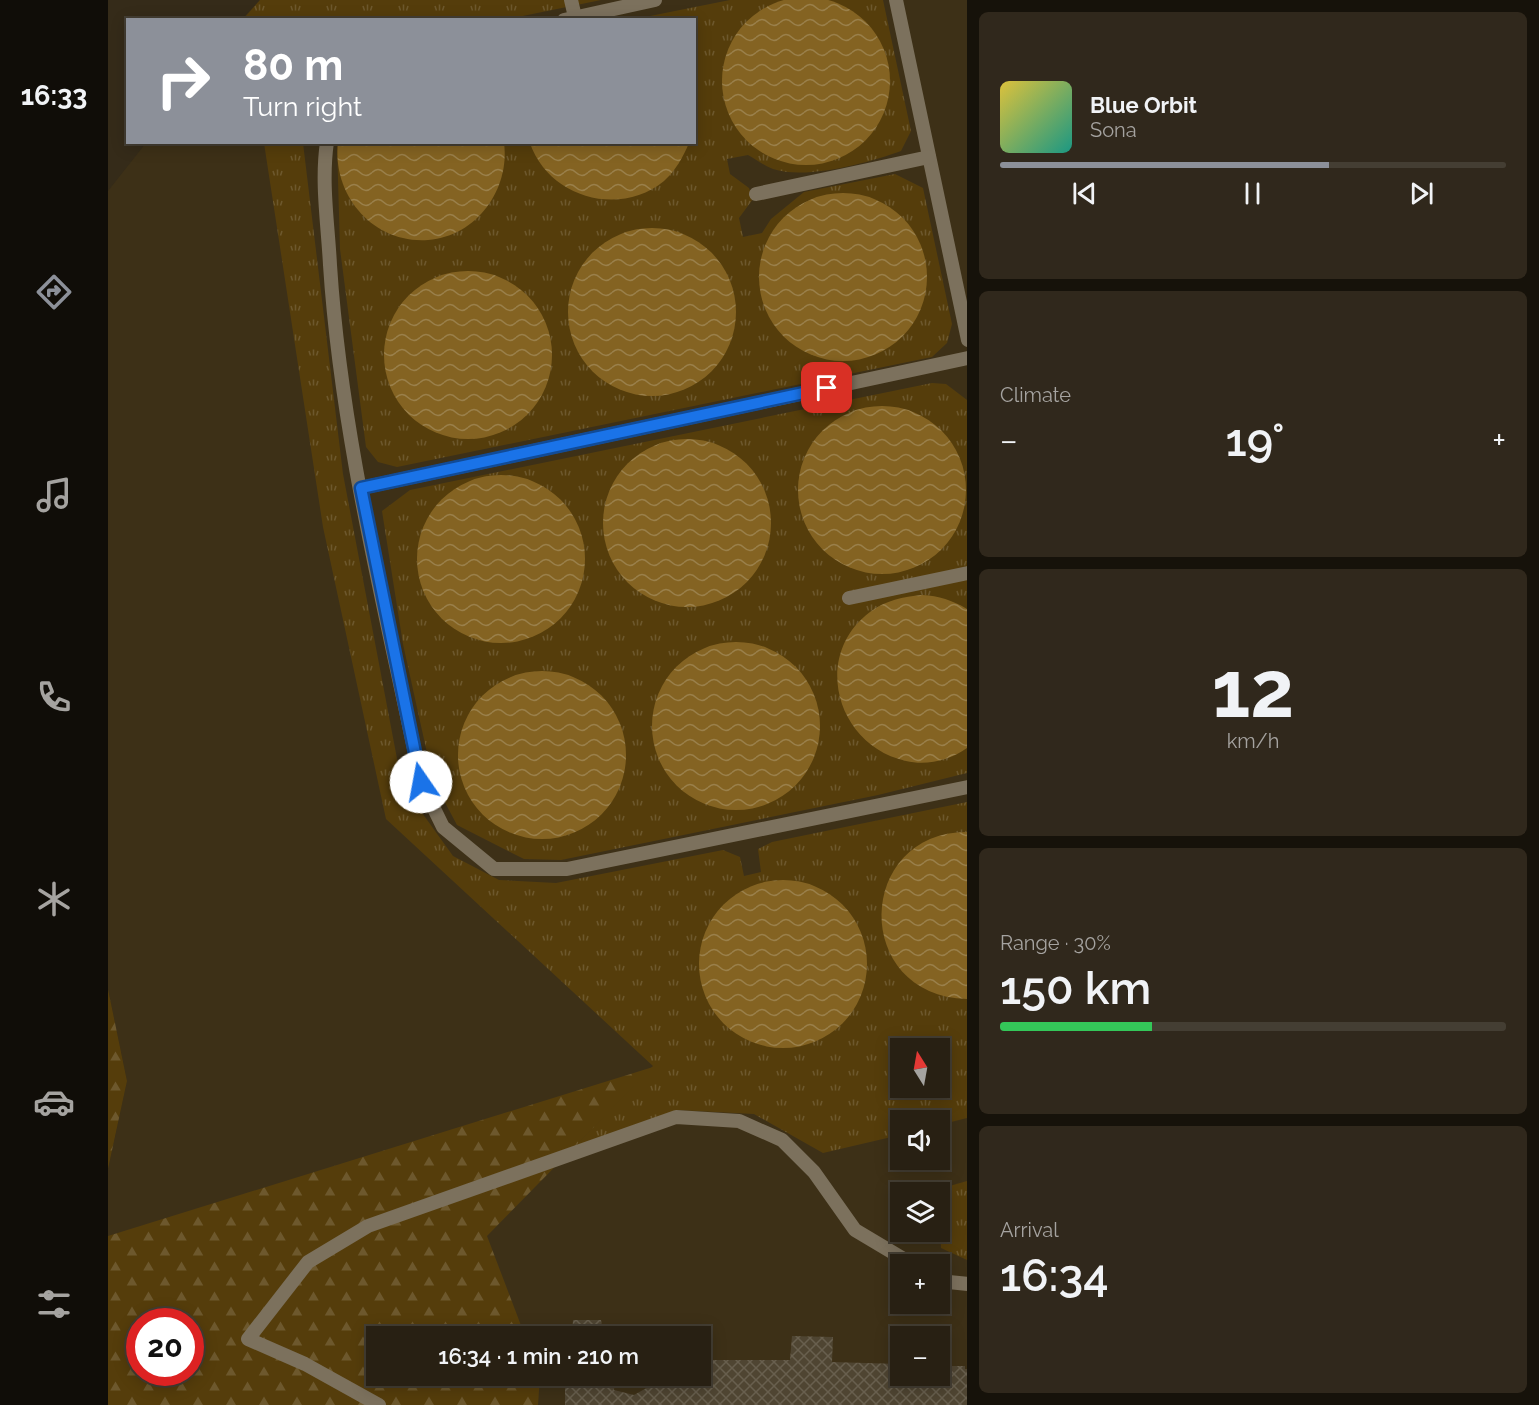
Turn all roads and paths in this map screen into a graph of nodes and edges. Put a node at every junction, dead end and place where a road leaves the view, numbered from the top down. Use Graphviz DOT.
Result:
graph roads {
  1 [pos="571,0"];
  2 [pos="655,0"];
  3 [pos="896,0"];
  4 [pos="569,18"];
  5 [pos="327,144"];
  6 [pos="929,157"];
  7 [pos="756,194"];
  8 [pos="967,335"];
  9 [pos="967,358"];
  10 [pos="361,488"];
  11 [pos="967,573"];
  12 [pos="849,598"];
  13 [pos="967,787"];
  14 [pos="895,1254"];
  15 [pos="950,1282"];
  16 [pos="967,1284"];
  17 [pos="379,1405"];
  1 -- 4 [label="lane"];
  2 -- 4 [label="lane"];
  3 -- 6 [label="lane"];
  5 -- 10 [label="lane"];
  6 -- 7 [label="lane"];
  6 -- 8 [label="lane"];
  9 -- 10 [label="lane"];
  10 -- 13 [label="lane"];
  11 -- 12 [label="lane"];
  14 -- 17 [label="lane"];
  15 -- 16 [label="lane"];
}
